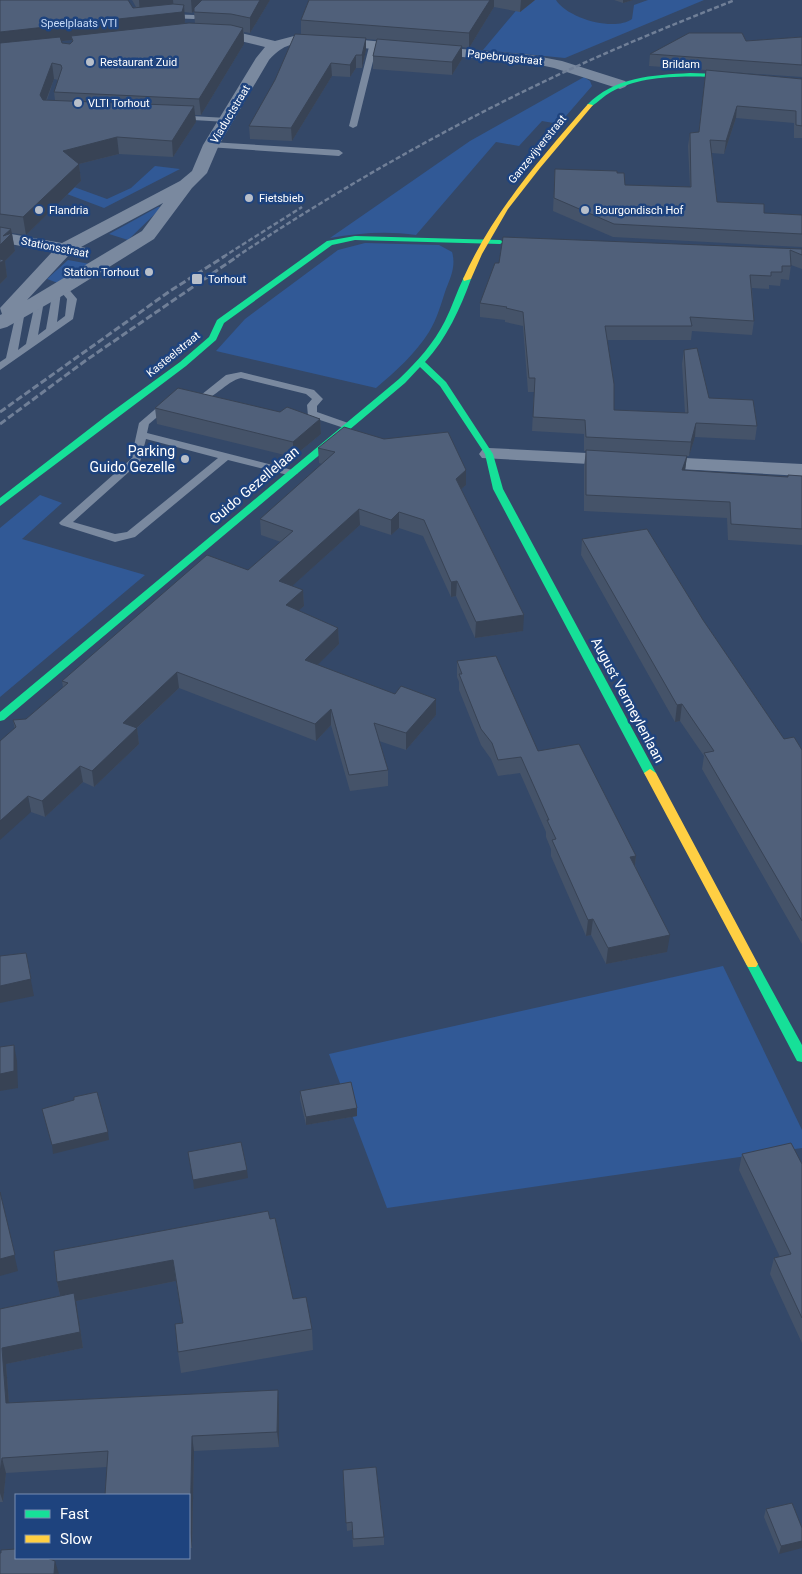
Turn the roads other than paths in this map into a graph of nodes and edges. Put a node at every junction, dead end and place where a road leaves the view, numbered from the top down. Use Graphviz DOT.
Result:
graph roads {
  1 [pos="155,17"];
  2 [pos="195,21"];
  3 [pos="275,45"];
  4 [pos="373,45"];
  5 [pos="620,84"];
  6 [pos="802,84"];
  7 [pos="163,116"];
  8 [pos="227,120"];
  9 [pos="353,126"];
  10 [pos="211,145"];
  11 [pos="340,153"];
  12 [pos="186,184"];
  13 [pos="0,237"];
  14 [pos="484,242"];
  15 [pos="511,242"];
  16 [pos="66,248"];
  17 [pos="110,258"];
  18 [pos="59,290"];
  19 [pos="39,301"];
  20 [pos="20,311"];
  21 [pos="0,323"];
  22 [pos="51,330"];
  23 [pos="31,344"];
  24 [pos="11,359"];
  25 [pos="421,363"];
  26 [pos="0,367"];
  27 [pos="347,426"];
  28 [pos="141,435"];
  29 [pos="489,454"];
  30 [pos="227,456"];
  31 [pos="802,470"];
  32 [pos="292,473"];
  33 [pos="0,503"];
  34 [pos="0,718"];
  35 [pos="802,1057"];
  1 -- 2 [label="lane"];
  2 -- 3 [label="street, Papebrugstraat"];
  3 -- 4 [label="street, Papebrugstraat"];
  3 -- 8 [label="street, Viaductstraat"];
  4 -- 5 [label="street, Papebrugstraat"];
  4 -- 9 [label="lane"];
  5 -- 6 [label="street, Brildam"];
  5 -- 14 [label="street, Ganzevijverstraat"];
  7 -- 8 [label="lane"];
  8 -- 10 [label="street, Viaductstraat"];
  10 -- 11 [label="lane"];
  10 -- 12 [label="street, Viaductstraat"];
  12 -- 16 [label="street, Viaductstraat"];
  12 -- 17 [label="street, Viaductstraat"];
  13 -- 16 [label="street, Stationsstraat"];
  14 -- 15 [label="street, Kasteelstraat"];
  14 -- 25 [label="street, Guido Gezellelaan"];
  14 -- 33 [label="street, Kasteelstraat"];
  16 -- 17 [label="street, Stationsstraat"];
  16 -- 21 [label="street, Viaductstraat"];
  17 -- 18 [label="street, Viaductstraat"];
  18 -- 19 [label="street, Viaductstraat"];
  18 -- 22 [label="lane"];
  18 -- 22 [label="lane"];
  19 -- 20 [label="street, Viaductstraat"];
  19 -- 23 [label="lane"];
  20 -- 21 [label="street, Viaductstraat"];
  20 -- 24 [label="lane"];
  22 -- 23 [label="lane"];
  23 -- 24 [label="lane"];
  24 -- 26 [label="lane"];
  25 -- 27 [label="street, Guido Gezellelaan"];
  25 -- 29 [label="street, August Vermeylenlaan"];
  27 -- 28 [label="lane"];
  27 -- 32 [label="street, Guido Gezellelaan"];
  28 -- 30 [label="lane"];
  28 -- 30 [label="lane"];
  29 -- 31 [label="street"];
  29 -- 35 [label="street, August Vermeylenlaan"];
  30 -- 32 [label="lane"];
  32 -- 34 [label="street, Guido Gezellelaan"];
}
